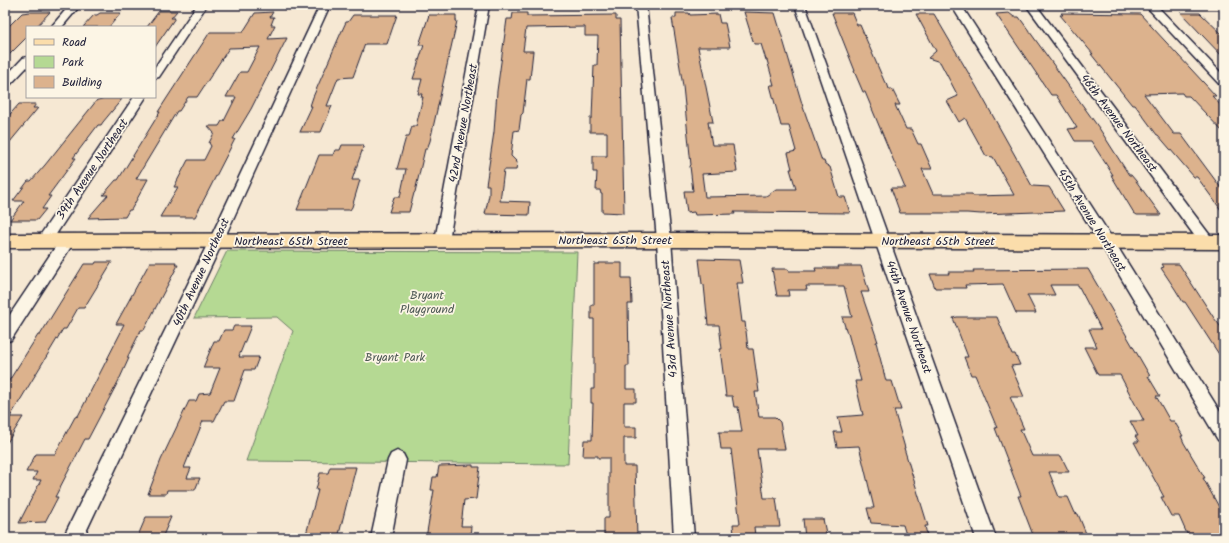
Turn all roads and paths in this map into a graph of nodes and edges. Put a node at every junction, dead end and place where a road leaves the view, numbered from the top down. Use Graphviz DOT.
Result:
graph roads {
  1 [pos="202,5"];
  2 [pos="325,5"];
  3 [pos="484,5"];
  4 [pos="641,5"];
  5 [pos="800,5"];
  6 [pos="1031,5"];
  7 [pos="1150,5"];
  8 [pos="75,6"];
  9 [pos="957,6"];
  10 [pos="57,26"];
  11 [pos="26,61"];
  12 [pos="156,74"];
  13 [pos="1224,83"];
  14 [pos="5,84"];
  15 [pos="139,98"];
  16 [pos="442,240"];
  17 [pos="664,240"];
  18 [pos="5,241"];
  19 [pos="44,241"];
  20 [pos="67,241"];
  21 [pos="216,241"];
  22 [pos="883,241"];
  23 [pos="1107,242"];
  24 [pos="1216,242"];
  25 [pos="5,335"];
  26 [pos="1224,434"];
  27 [pos="397,460"];
  28 [pos="73,538"];
  29 [pos="381,538"];
  30 [pos="684,538"];
  31 [pos="986,538"];
  1 -- 12 [label="street"];
  2 -- 21 [label="street, 40th Avenue Northeast"];
  3 -- 16 [label="street, 42nd Avenue Northeast"];
  4 -- 17 [label="street, 43rd Avenue Northeast"];
  5 -- 22 [label="street, 44th Avenue Northeast"];
  6 -- 24 [label="street, 46th Avenue Northeast"];
  7 -- 13 [label="street"];
  8 -- 10 [label="street"];
  9 -- 23 [label="street, 45th Avenue Northeast"];
  11 -- 14 [label="street"];
  15 -- 19 [label="street, 39th Avenue Northeast"];
  16 -- 17 [label="main road, Northeast 65th Street"];
  16 -- 21 [label="main road, Northeast 65th Street"];
  17 -- 22 [label="main road, Northeast 65th Street"];
  17 -- 30 [label="street, 43rd Avenue Northeast"];
  18 -- 19 [label="main road, Northeast 65th Street"];
  19 -- 20 [label="main road, Northeast 65th Street"];
  20 -- 21 [label="main road, Northeast 65th Street"];
  20 -- 25 [label="street"];
  21 -- 28 [label="street, 40th Avenue Northeast"];
  22 -- 23 [label="main road, Northeast 65th Street"];
  22 -- 31 [label="street, 44th Avenue Northeast"];
  23 -- 24 [label="main road, Northeast 65th Street"];
  23 -- 26 [label="street, 45th Avenue Northeast"];
  27 -- 29 [label="street"];
}
